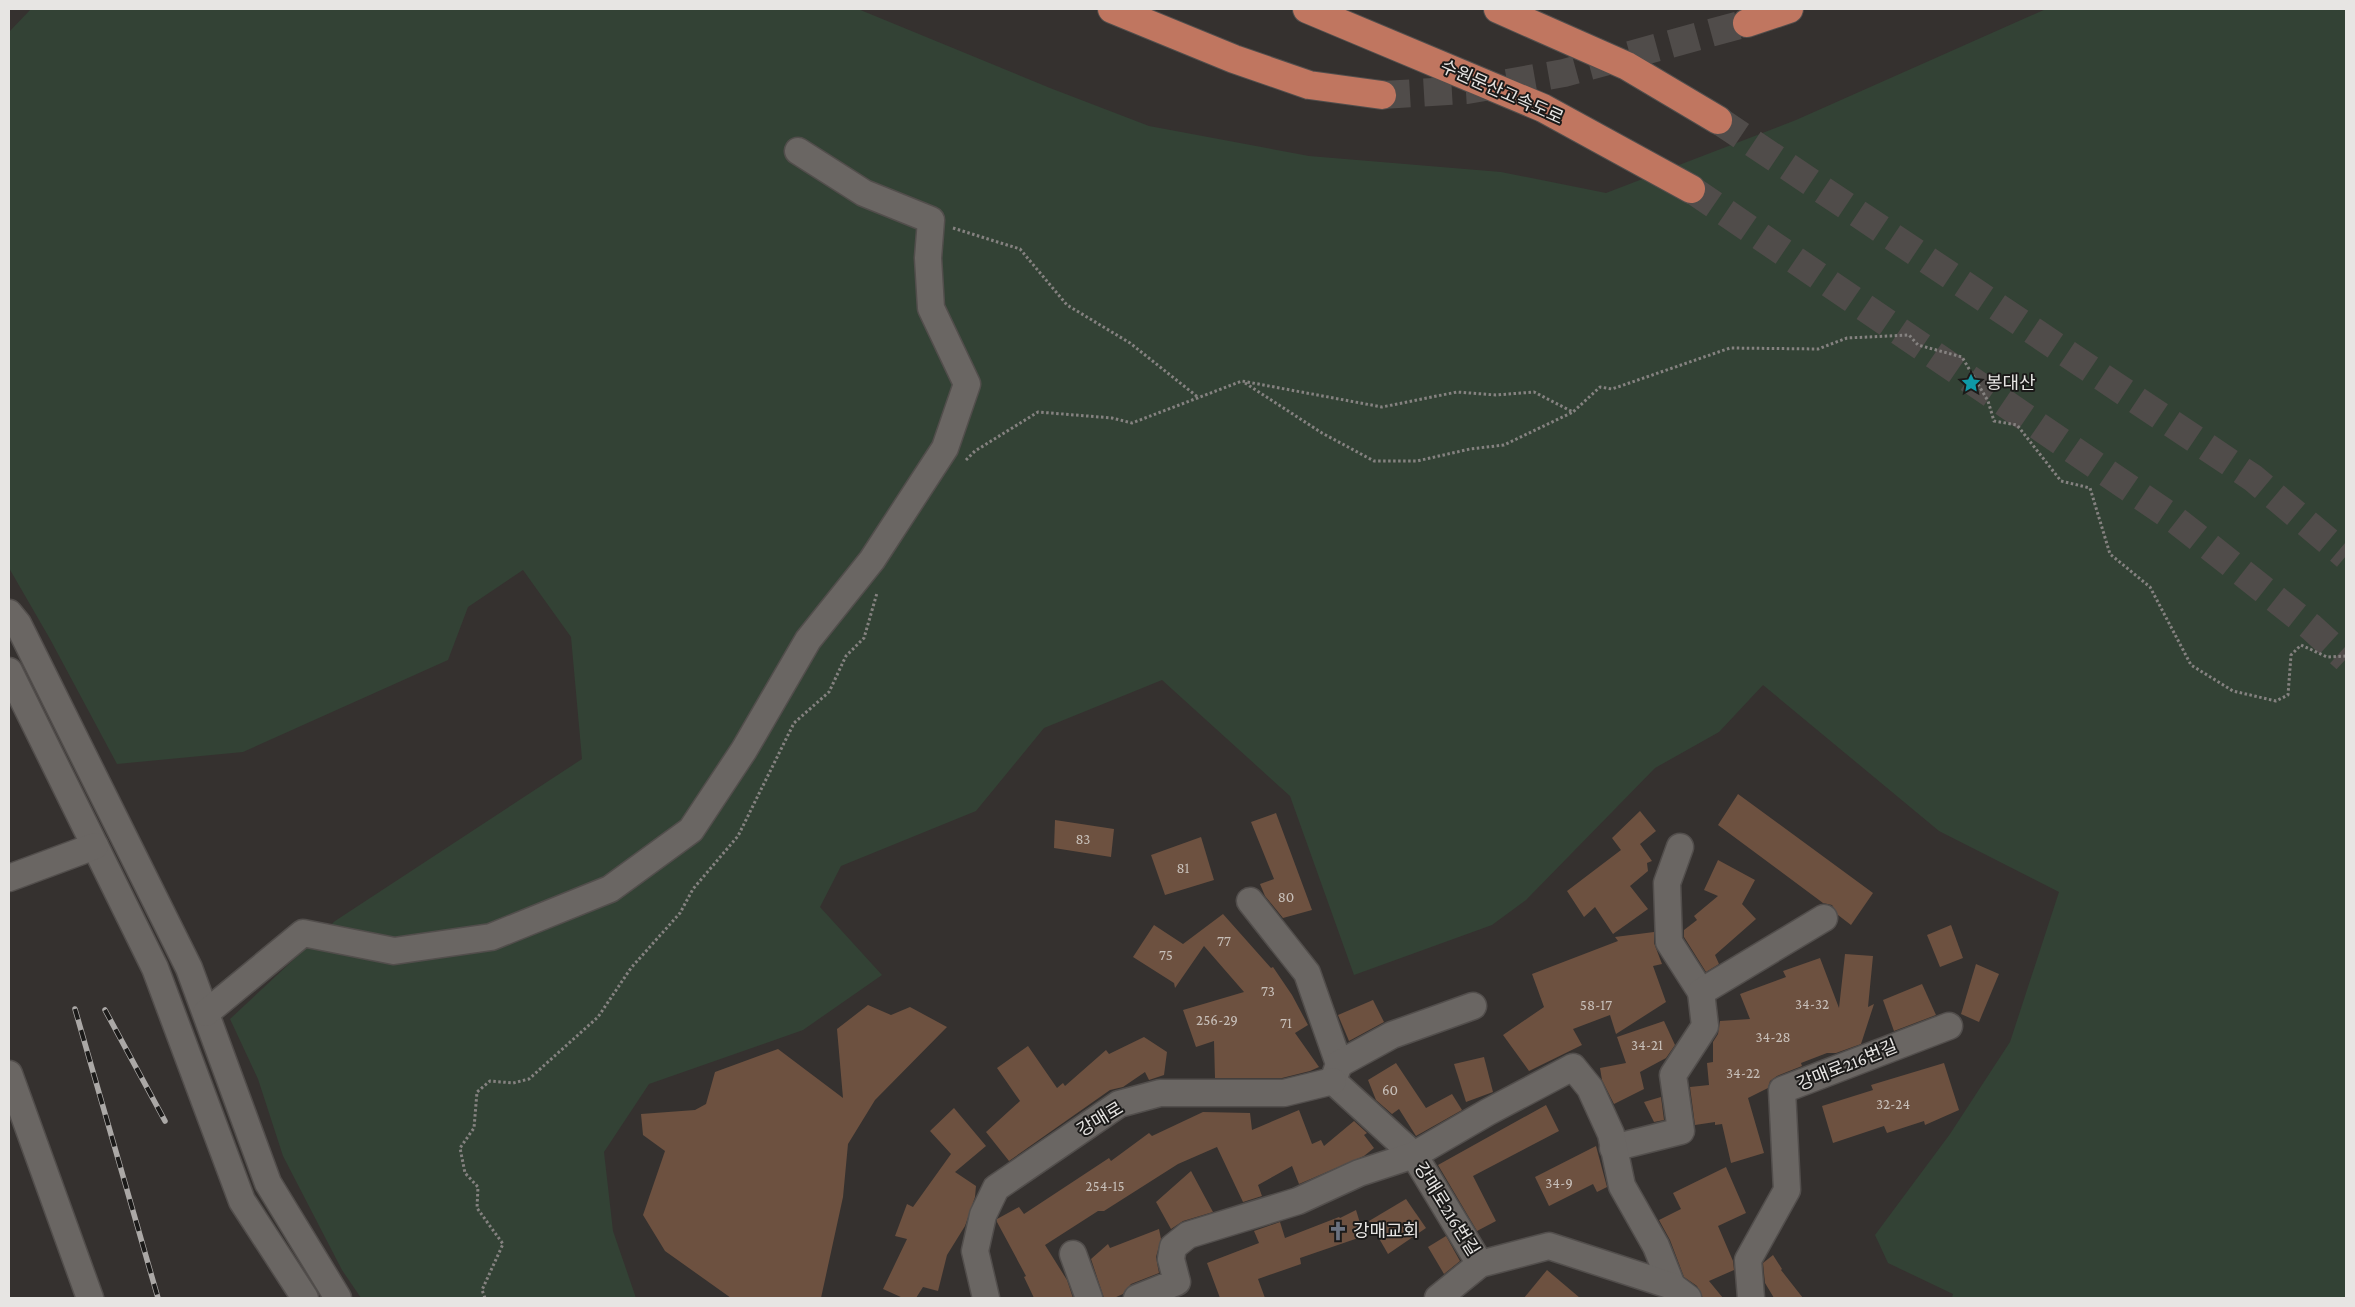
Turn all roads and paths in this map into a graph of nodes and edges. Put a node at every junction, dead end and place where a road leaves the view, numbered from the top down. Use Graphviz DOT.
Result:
graph roads {
  1 [pos="1112,9"];
  2 [pos="1307,9"];
  3 [pos="1498,9"];
  4 [pos="1789,9"];
  5 [pos="1747,23"];
  6 [pos="1382,95"];
  7 [pos="1718,120"];
  8 [pos="798,151"];
  9 [pos="1691,189"];
  10 [pos="932,220"];
  11 [pos="1242,381"];
  12 [pos="1199,398"];
  13 [pos="1573,412"];
  14 [pos="961,465"];
  15 [pos="880,584"];
  16 [pos="9,613"];
  17 [pos="2346,656"];
  18 [pos="9,671"];
  19 [pos="95,846"];
  20 [pos="1680,847"];
  21 [pos="9,878"];
  22 [pos="1250,901"];
  23 [pos="1824,918"];
  24 [pos="1701,992"];
  25 [pos="1473,1006"];
  26 [pos="206,1013"];
  27 [pos="1948,1026"];
  28 [pos="1336,1073"];
  29 [pos="9,1074"];
  30 [pos="1613,1148"];
  31 [pos="1414,1155"];
  32 [pos="1073,1254"];
  33 [pos="1480,1264"];
  34 [pos="1680,1292"];
  35 [pos="90,1298"];
  36 [pos="304,1298"];
  37 [pos="338,1298"];
  38 [pos="485,1298"];
  39 [pos="986,1298"];
  40 [pos="1089,1298"];
  41 [pos="1137,1298"];
  42 [pos="1438,1298"];
  43 [pos="1751,1298"];
  1 -- 6 [label="highway"];
  2 -- 9 [label="highway, 수원문산고속도로"];
  3 -- 7 [label="highway"];
  4 -- 5 [label="highway"];
  8 -- 10 [label="street"];
  10 -- 12 [label="path"];
  10 -- 26 [label="street"];
  11 -- 12 [label="path"];
  11 -- 13 [label="path"];
  11 -- 13 [label="path"];
  12 -- 14 [label="path"];
  13 -- 17 [label="path"];
  15 -- 38 [label="path"];
  16 -- 26 [label="street"];
  18 -- 19 [label="street"];
  19 -- 21 [label="street"];
  19 -- 36 [label="street"];
  20 -- 24 [label="street"];
  22 -- 28 [label="street, 강매로216번길"];
  23 -- 24 [label="street"];
  24 -- 30 [label="street"];
  25 -- 28 [label="street"];
  26 -- 37 [label="street"];
  27 -- 43 [label="street, 강매로216번길"];
  28 -- 31 [label="street, 강매로216번길"];
  28 -- 39 [label="street, 강매로"];
  29 -- 35 [label="street"];
  30 -- 31 [label="street, 강매로216번길"];
  30 -- 34 [label="street, 강매로216번길"];
  31 -- 33 [label="street, 강매로216번길"];
  31 -- 41 [label="street"];
  32 -- 40 [label="street"];
  33 -- 34 [label="street, 강매로216번길"];
  33 -- 42 [label="street, 강매로216번길"];
}
